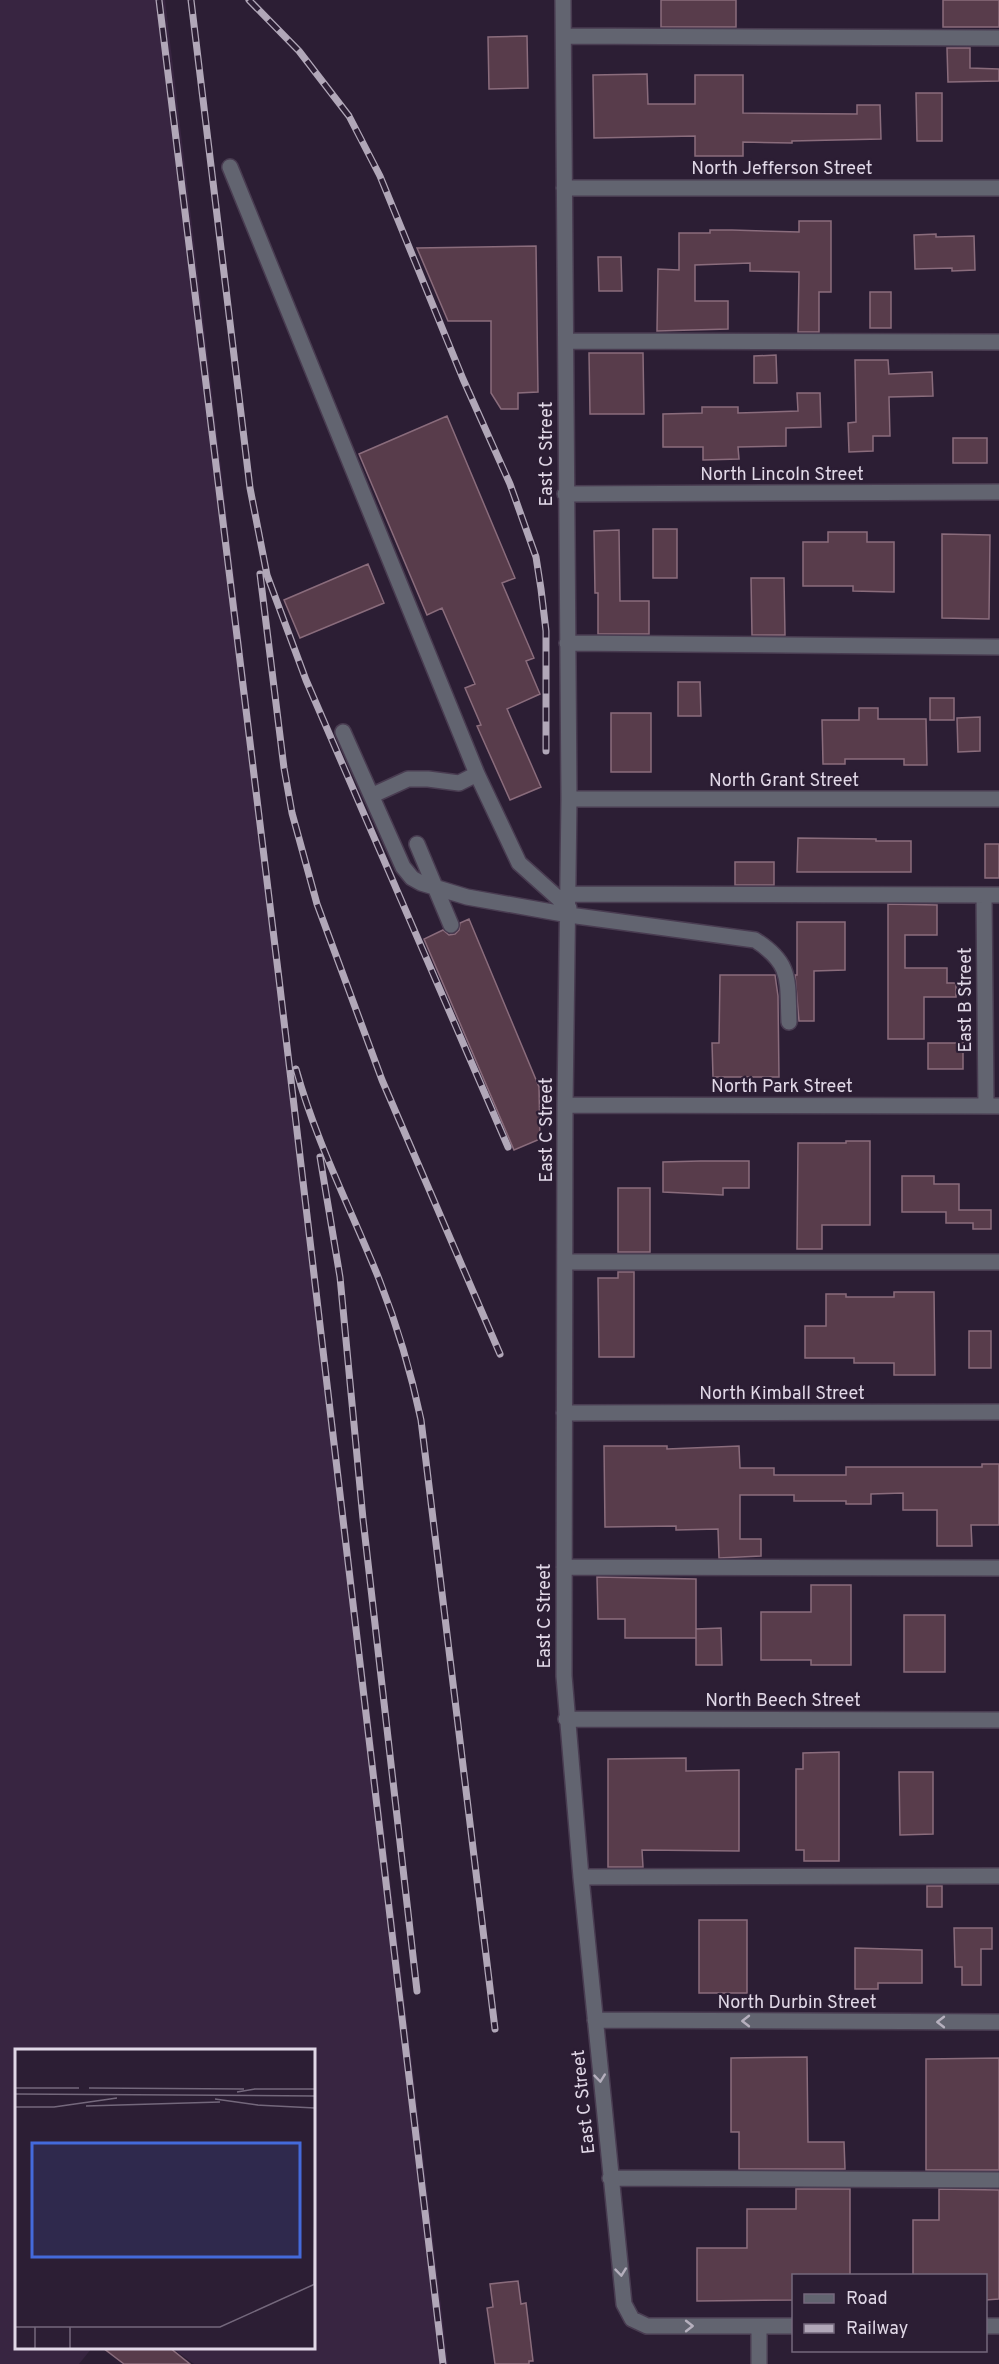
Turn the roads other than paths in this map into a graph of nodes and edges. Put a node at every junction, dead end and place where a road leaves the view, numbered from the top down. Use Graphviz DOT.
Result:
graph roads {
  1 [pos="563,0"];
  2 [pos="564,36"];
  3 [pos="999,38"];
  4 [pos="230,167"];
  5 [pos="564,188"];
  6 [pos="999,188"];
  7 [pos="566,341"];
  8 [pos="999,342"];
  9 [pos="999,492"];
  10 [pos="565,494"];
  11 [pos="567,643"];
  12 [pos="999,647"];
  13 [pos="344,732"];
  14 [pos="477,774"];
  15 [pos="373,795"];
  16 [pos="569,799"];
  17 [pos="999,800"];
  18 [pos="417,844"];
  19 [pos="436,887"];
  20 [pos="991,895"];
  21 [pos="568,906"];
  22 [pos="451,925"];
  23 [pos="789,1022"];
  24 [pos="565,1105"];
  25 [pos="992,1106"];
  26 [pos="565,1262"];
  27 [pos="999,1262"];
  28 [pos="999,1412"];
  29 [pos="564,1413"];
  30 [pos="564,1567"];
  31 [pos="999,1568"];
  32 [pos="566,1719"];
  33 [pos="999,1720"];
  34 [pos="999,1876"];
  35 [pos="580,1877"];
  36 [pos="595,2020"];
  37 [pos="999,2022"];
  38 [pos="610,2178"];
  39 [pos="999,2180"];
  40 [pos="759,2326"];
  41 [pos="792,2326"];
  42 [pos="759,2364"];
  1 -- 2 [label="street, East C Street"];
  2 -- 3 [label="street"];
  2 -- 5 [label="street, East C Street"];
  4 -- 14 [label="street"];
  5 -- 6 [label="street, North Jefferson Street"];
  5 -- 7 [label="street, East C Street"];
  7 -- 8 [label="street"];
  7 -- 10 [label="street, East C Street"];
  9 -- 10 [label="street, North Lincoln Street"];
  10 -- 11 [label="street, East C Street"];
  11 -- 12 [label="street"];
  11 -- 16 [label="street, East C Street"];
  13 -- 15 [label="street"];
  14 -- 15 [label="street"];
  14 -- 21 [label="street"];
  15 -- 19 [label="street"];
  16 -- 17 [label="street, North Grant Street"];
  16 -- 21 [label="street, East C Street"];
  18 -- 19 [label="street"];
  19 -- 21 [label="street"];
  19 -- 22 [label="street"];
  20 -- 21 [label="street"];
  20 -- 25 [label="street, East B Street"];
  21 -- 23 [label="street"];
  21 -- 24 [label="street, East C Street"];
  24 -- 25 [label="street, North Park Street"];
  24 -- 26 [label="street, East C Street"];
  26 -- 27 [label="street"];
  26 -- 29 [label="street, East C Street"];
  28 -- 29 [label="street, North Kimball Street"];
  29 -- 30 [label="street, East C Street"];
  30 -- 31 [label="street"];
  30 -- 32 [label="street, East C Street"];
  32 -- 33 [label="street, North Beech Street"];
  32 -- 35 [label="street, East C Street"];
  34 -- 35 [label="street"];
  35 -- 36 [label="street, East C Street"];
  37 -- 36 [label="street, North Durbin Street, one-way"];
  36 -- 38 [label="street, East C Street, one-way"];
  38 -- 39 [label="street"];
  38 -- 40 [label="street, East C Street, one-way"];
  40 -- 41 [label="street"];
  40 -- 42 [label="street"];
}
